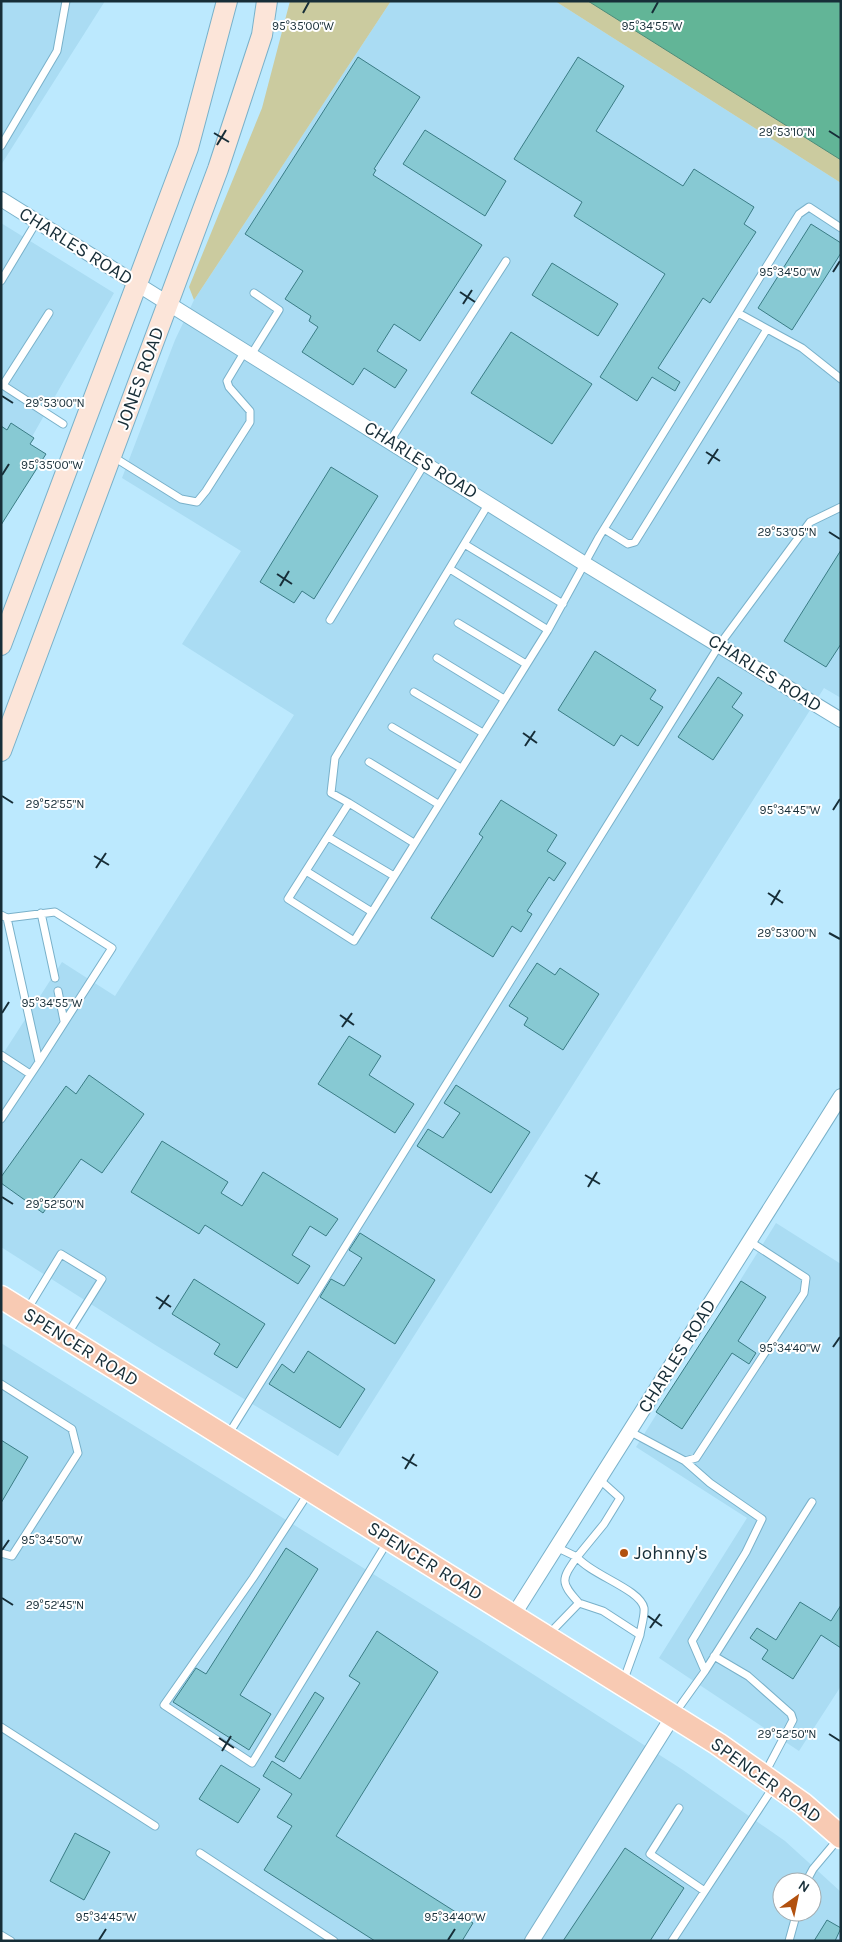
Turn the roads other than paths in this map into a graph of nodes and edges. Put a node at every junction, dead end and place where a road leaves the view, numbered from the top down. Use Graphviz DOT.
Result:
graph roads {
  1 [pos="66,1"];
  2 [pos="227,1"];
  3 [pos="267,1"];
  4 [pos="1,146"];
  5 [pos="1,199"];
  6 [pos="37,221"];
  7 [pos="841,228"];
  8 [pos="506,261"];
  9 [pos="1,281"];
  10 [pos="136,284"];
  11 [pos="254,294"];
  12 [pos="168,303"];
  13 [pos="738,312"];
  14 [pos="49,313"];
  15 [pos="767,329"];
  16 [pos="248,353"];
  17 [pos="841,379"];
  18 [pos="2,384"];
  19 [pos="64,424"];
  20 [pos="390,441"];
  21 [pos="111,456"];
  22 [pos="426,463"];
  23 [pos="490,502"];
  24 [pos="841,507"];
  25 [pos="604,529"];
  26 [pos="466,544"];
  27 [pos="586,564"];
  28 [pos="450,569"];
  29 [pos="563,604"];
  30 [pos="330,620"];
  31 [pos="458,623"];
  32 [pos="548,630"];
  33 [pos="720,644"];
  34 [pos="1,645"];
  35 [pos="437,658"];
  36 [pos="526,664"];
  37 [pos="414,692"];
  38 [pos="504,699"];
  39 [pos="841,720"];
  40 [pos="392,726"];
  41 [pos="483,733"];
  42 [pos="1,751"];
  43 [pos="369,762"];
  44 [pos="461,768"];
  45 [pos="349,803"];
  46 [pos="438,804"];
  47 [pos="328,837"];
  48 [pos="414,843"];
  49 [pos="306,872"];
  50 [pos="394,876"];
  51 [pos="372,912"];
  52 [pos="41,913"];
  53 [pos="4,917"];
  54 [pos="55,978"];
  55 [pos="58,991"];
  56 [pos="64,1021"];
  57 [pos="1,1055"];
  58 [pos="39,1062"];
  59 [pos="30,1074"];
  60 [pos="841,1096"];
  61 [pos="1,1119"];
  62 [pos="749,1241"];
  63 [pos="1,1297"];
  64 [pos="25,1312"];
  65 [pos="66,1337"];
  66 [pos="1,1384"];
  67 [pos="629,1431"];
  68 [pos="227,1438"];
  69 [pos="685,1461"];
  70 [pos="599,1479"];
  71 [pos="310,1490"];
  72 [pos="812,1502"];
  73 [pos="390,1539"];
  74 [pos="556,1547"];
  75 [pos="1,1553"];
  76 [pos="577,1557"];
  77 [pos="579,1603"];
  78 [pos="512,1616"];
  79 [pos="640,1635"];
  80 [pos="546,1637"];
  81 [pos="714,1656"];
  82 [pos="705,1671"];
  83 [pos="622,1684"];
  84 [pos="673,1716"];
  85 [pos="1,1727"];
  86 [pos="769,1780"];
  87 [pos="679,1808"];
  88 [pos="155,1826"];
  89 [pos="841,1836"];
  90 [pos="200,1854"];
  91 [pos="811,1872"];
  92 [pos="704,1890"];
  93 [pos="794,1922"];
  94 [pos="1,1935"];
  95 [pos="11,1941"];
  96 [pos="334,1941"];
  97 [pos="532,1941"];
  98 [pos="672,1941"];
  99 [pos="789,1941"];
  1 -- 4 [label="lane"];
  2 -- 10 [label="main road, JONES ROAD"];
  3 -- 12 [label="main road, JONES ROAD"];
  5 -- 6 [label="street, CHARLES ROAD"];
  6 -- 9 [label="lane"];
  6 -- 10 [label="street, CHARLES ROAD"];
  7 -- 13 [label="lane"];
  8 -- 20 [label="lane"];
  10 -- 12 [label="street, CHARLES ROAD"];
  10 -- 34 [label="main road, JONES ROAD"];
  11 -- 16 [label="lane"];
  12 -- 16 [label="street, CHARLES ROAD"];
  12 -- 21 [label="main road, JONES ROAD"];
  13 -- 15 [label="lane"];
  13 -- 25 [label="lane"];
  14 -- 18 [label="lane"];
  15 -- 17 [label="lane"];
  15 -- 25 [label="lane"];
  16 -- 20 [label="street, CHARLES ROAD"];
  16 -- 21 [label="lane"];
  18 -- 19 [label="lane"];
  20 -- 22 [label="street, CHARLES ROAD"];
  21 -- 42 [label="main road, JONES ROAD"];
  22 -- 23 [label="street, CHARLES ROAD"];
  22 -- 30 [label="lane"];
  23 -- 26 [label="lane"];
  23 -- 27 [label="street, CHARLES ROAD"];
  24 -- 33 [label="lane"];
  25 -- 27 [label="lane"];
  26 -- 28 [label="lane"];
  26 -- 29 [label="lane"];
  27 -- 29 [label="lane"];
  27 -- 33 [label="street, CHARLES ROAD"];
  28 -- 32 [label="lane"];
  28 -- 45 [label="lane"];
  29 -- 32 [label="lane"];
  31 -- 36 [label="lane"];
  32 -- 36 [label="lane"];
  33 -- 39 [label="street, CHARLES ROAD"];
  33 -- 68 [label="lane"];
  35 -- 38 [label="lane"];
  36 -- 38 [label="lane"];
  37 -- 41 [label="lane"];
  38 -- 41 [label="lane"];
  40 -- 44 [label="lane"];
  41 -- 44 [label="lane"];
  43 -- 46 [label="lane"];
  44 -- 46 [label="lane"];
  45 -- 47 [label="lane"];
  45 -- 48 [label="lane"];
  46 -- 48 [label="lane"];
  47 -- 49 [label="lane"];
  47 -- 50 [label="lane"];
  48 -- 50 [label="lane"];
  49 -- 51 [label="lane"];
  49 -- 51 [label="lane"];
  50 -- 51 [label="lane"];
  52 -- 53 [label="lane"];
  52 -- 54 [label="lane"];
  52 -- 56 [label="lane"];
  53 -- 58 [label="lane"];
  55 -- 56 [label="lane"];
  56 -- 58 [label="lane"];
  57 -- 59 [label="lane"];
  58 -- 59 [label="lane"];
  59 -- 61 [label="lane"];
  60 -- 62 [label="street, CHARLES ROAD"];
  62 -- 67 [label="street, CHARLES ROAD"];
  62 -- 69 [label="lane"];
  63 -- 64 [label="main road, SPENCER ROAD"];
  64 -- 65 [label="main road, SPENCER ROAD"];
  64 -- 65 [label="lane"];
  65 -- 68 [label="main road, SPENCER ROAD"];
  66 -- 75 [label="lane"];
  67 -- 69 [label="lane"];
  67 -- 70 [label="street, CHARLES ROAD"];
  68 -- 71 [label="main road, SPENCER ROAD"];
  69 -- 82 [label="lane"];
  70 -- 74 [label="street, CHARLES ROAD"];
  70 -- 76 [label="lane"];
  71 -- 73 [label="main road, SPENCER ROAD"];
  71 -- 73 [label="lane"];
  72 -- 81 [label="lane"];
  73 -- 78 [label="main road, SPENCER ROAD"];
  74 -- 76 [label="lane"];
  74 -- 78 [label="street, CHARLES ROAD"];
  76 -- 77 [label="lane"];
  76 -- 79 [label="lane"];
  77 -- 79 [label="lane"];
  77 -- 80 [label="lane"];
  78 -- 80 [label="main road, SPENCER ROAD"];
  79 -- 83 [label="lane"];
  80 -- 83 [label="main road, SPENCER ROAD"];
  81 -- 82 [label="lane"];
  81 -- 86 [label="lane"];
  82 -- 84 [label="lane"];
  83 -- 84 [label="main road, SPENCER ROAD"];
  84 -- 86 [label="main road, SPENCER ROAD"];
  84 -- 97 [label="street"];
  85 -- 88 [label="lane"];
  86 -- 89 [label="main road, SPENCER ROAD"];
  86 -- 92 [label="lane"];
  87 -- 92 [label="lane"];
  89 -- 91 [label="lane"];
  90 -- 96 [label="lane"];
  92 -- 98 [label="lane"];
  93 -- 99 [label="lane"];
  94 -- 95 [label="lane"];
}
